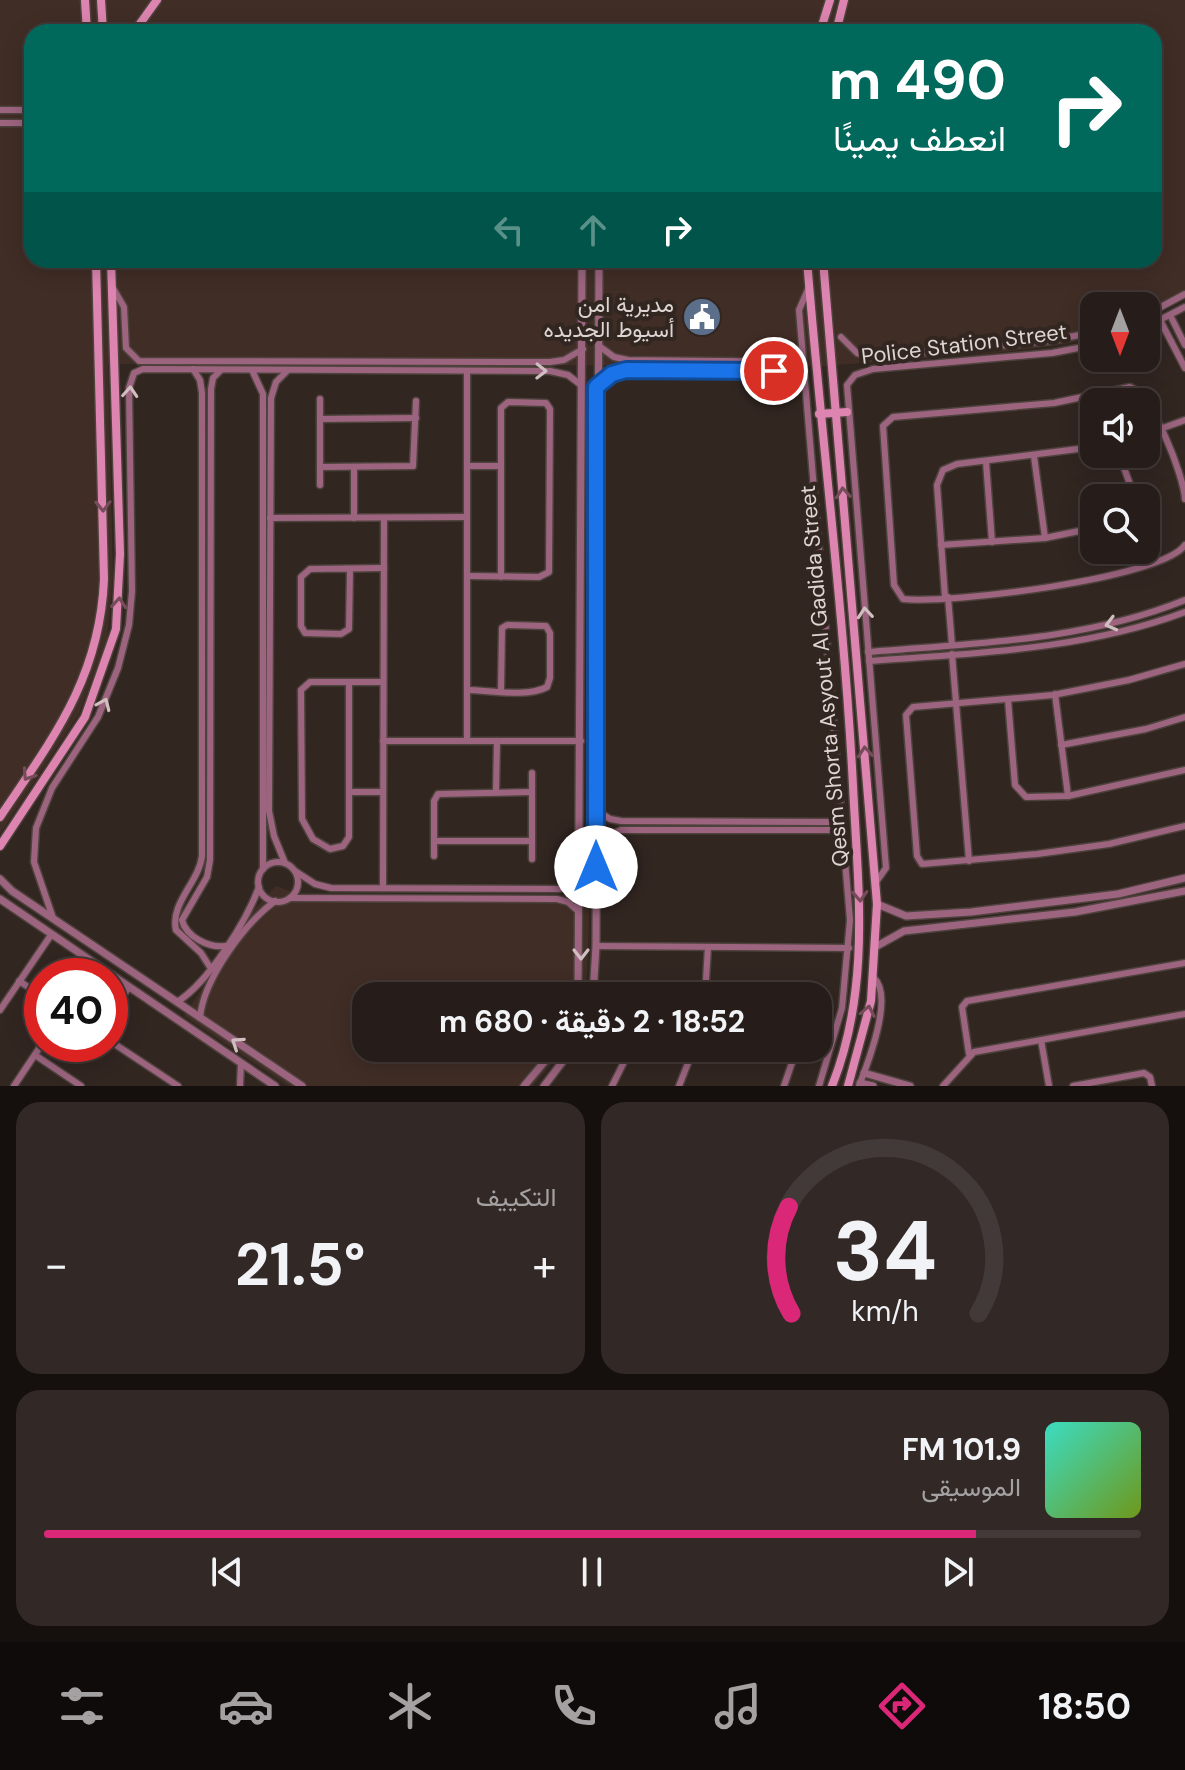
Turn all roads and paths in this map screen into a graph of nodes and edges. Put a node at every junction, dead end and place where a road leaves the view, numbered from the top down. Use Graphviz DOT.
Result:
graph roads {
  1 [pos="85,0"];
  2 [pos="101,0"];
  3 [pos="157,0"];
  4 [pos="830,0"];
  5 [pos="844,0"];
  6 [pos="86,24"];
  7 [pos="102,24"];
  8 [pos="140,24"];
  9 [pos="822,24"];
  10 [pos="838,24"];
  11 [pos="0,110"];
  12 [pos="24,110"];
  13 [pos="0,123"];
  14 [pos="24,123"];
  15 [pos="96,268"];
  16 [pos="112,268"];
  17 [pos="582,268"];
  18 [pos="599,268"];
  19 [pos="807,268"];
  20 [pos="824,268"];
  21 [pos="97,286"];
  22 [pos="112,286"];
  23 [pos="809,287"];
  24 [pos="1185,294"];
  25 [pos="1160,307"];
  26 [pos="1185,307"];
  27 [pos="1170,315"];
  28 [pos="1160,320"];
  29 [pos="1080,335"];
  30 [pos="830,337"];
  31 [pos="841,337"];
  32 [pos="597,343"];
  33 [pos="1185,345"];
  34 [pos="1080,348"];
  35 [pos="583,349"];
  36 [pos="363,361"];
  37 [pos="506,362"];
  38 [pos="803,362"];
  39 [pos="143,365"];
  40 [pos="1185,368"];
  41 [pos="193,369"];
  42 [pos="222,370"];
  43 [pos="252,370"];
  44 [pos="288,370"];
  45 [pos="363,370"];
  46 [pos="467,371"];
  47 [pos="506,371"];
  48 [pos="804,375"];
  49 [pos="816,379"];
  50 [pos="582,387"];
  51 [pos="596,387"];
  52 [pos="1080,398"];
  53 [pos="320,399"];
  54 [pos="416,401"];
  55 [pos="847,412"];
  56 [pos="837,413"];
  57 [pos="819,414"];
  58 [pos="416,418"];
  59 [pos="320,419"];
  60 [pos="1185,420"];
  61 [pos="1160,430"];
  62 [pos="1160,432"];
  63 [pos="130,435"];
  64 [pos="117,436"];
  65 [pos="822,436"];
  66 [pos="810,437"];
  67 [pos="1080,449"];
  68 [pos="1034,456"];
  69 [pos="840,461"];
  70 [pos="824,462"];
  71 [pos="986,462"];
  72 [pos="467,466"];
  73 [pos="501,466"];
  74 [pos="320,467"];
  75 [pos="354,467"];
  76 [pos="102,478"];
  77 [pos="119,478"];
  78 [pos="266,478"];
  79 [pos="320,485"];
  80 [pos="582,487"];
  81 [pos="596,488"];
  82 [pos="1185,499"];
  83 [pos="467,517"];
  84 [pos="270,518"];
  85 [pos="354,518"];
  86 [pos="384,518"];
  87 [pos="1080,531"];
  88 [pos="1045,538"];
  89 [pos="992,542"];
  90 [pos="941,545"];
  91 [pos="1185,545"];
  92 [pos="847,547"];
  93 [pos="859,547"];
  94 [pos="384,568"];
  95 [pos="350,569"];
  96 [pos="467,576"];
  97 [pos="501,577"];
  98 [pos="206,595"];
  99 [pos="947,597"];
  100 [pos="1185,600"];
  101 [pos="1185,612"];
  102 [pos="1002,641"];
  103 [pos="952,645"];
  104 [pos="1002,650"];
  105 [pos="868,652"];
  106 [pos="952,654"];
  107 [pos="869,661"];
  108 [pos="1185,664"];
  109 [pos="349,682"];
  110 [pos="383,682"];
  111 [pos="261,689"];
  112 [pos="270,689"];
  113 [pos="467,690"];
  114 [pos="501,690"];
  115 [pos="1055,694"];
  116 [pos="1008,700"];
  117 [pos="956,702"];
  118 [pos="1185,717"];
  119 [pos="863,727"];
  120 [pos="850,728"];
  121 [pos="383,741"];
  122 [pos="467,741"];
  123 [pos="497,741"];
  124 [pos="581,741"];
  125 [pos="1061,745"];
  126 [pos="596,762"];
  127 [pos="581,763"];
  128 [pos="56,764"];
  129 [pos="64,770"];
  130 [pos="1185,770"];
  131 [pos="532,773"];
  132 [pos="496,791"];
  133 [pos="349,792"];
  134 [pos="383,792"];
  135 [pos="532,792"];
  136 [pos="1068,796"];
  137 [pos="596,810"];
  138 [pos="0,817"];
  139 [pos="843,818"];
  140 [pos="1185,826"];
  141 [pos="844,833"];
  142 [pos="434,841"];
  143 [pos="532,841"];
  144 [pos="596,841"];
  145 [pos="0,846"];
  146 [pos="434,856"];
  147 [pos="532,859"];
  148 [pos="969,861"];
  149 [pos="285,863"];
  150 [pos="263,869"];
  151 [pos="295,871"];
  152 [pos="581,877"];
  153 [pos="1185,878"];
  154 [pos="0,879"];
  155 [pos="876,882"];
  156 [pos="259,887"];
  157 [pos="360,888"];
  158 [pos="383,888"];
  159 [pos="506,889"];
  160 [pos="1185,891"];
  161 [pos="19,896"];
  162 [pos="290,898"];
  163 [pos="360,898"];
  164 [pos="506,898"];
  165 [pos="0,899"];
  166 [pos="275,901"];
  167 [pos="877,904"];
  168 [pos="11,907"];
  169 [pos="581,916"];
  170 [pos="53,918"];
  171 [pos="850,932"];
  172 [pos="861,932"];
  173 [pos="51,935"];
  174 [pos="225,946"];
  175 [pos="596,946"];
  176 [pos="877,946"];
  177 [pos="708,947"];
  178 [pos="849,948"];
  179 [pos="1185,963"];
  180 [pos="210,967"];
  181 [pos="858,976"];
  182 [pos="874,978"];
  183 [pos="19,981"];
  184 [pos="579,982"];
  185 [pos="594,982"];
  186 [pos="706,982"];
  187 [pos="24,984"];
  188 [pos="129,987"];
  189 [pos="160,991"];
  190 [pos="177,1002"];
  191 [pos="152,1003"];
  192 [pos="0,1010"];
  193 [pos="840,1014"];
  194 [pos="1185,1014"];
  195 [pos="852,1017"];
  196 [pos="200,1018"];
  197 [pos="1041,1040"];
  198 [pos="128,1053"];
  199 [pos="969,1054"];
  200 [pos="30,1062"];
  201 [pos="45,1062"];
  202 [pos="546,1062"];
  203 [pos="563,1062"];
  204 [pos="624,1062"];
  205 [pos="688,1062"];
  206 [pos="792,1062"];
  207 [pos="241,1063"];
  208 [pos="864,1073"];
  209 [pos="860,1084"];
  210 [pos="14,1086"];
  211 [pos="79,1086"];
  212 [pos="177,1086"];
  213 [pos="240,1086"];
  214 [pos="275,1086"];
  215 [pos="302,1086"];
  216 [pos="524,1086"];
  217 [pos="544,1086"];
  218 [pos="612,1086"];
  219 [pos="679,1086"];
  220 [pos="784,1086"];
  221 [pos="819,1086"];
  222 [pos="832,1086"];
  223 [pos="848,1086"];
  224 [pos="873,1086"];
  225 [pos="910,1086"];
  226 [pos="943,1086"];
  227 [pos="1049,1086"];
  228 [pos="1073,1086"];
  229 [pos="1152,1086"];
  1 -- 6 [label="main road"];
  2 -- 7 [label="main road"];
  3 -- 8 [label="main road"];
  4 -- 9 [label="main road"];
  5 -- 10 [label="main road"];
  11 -- 12 [label="street"];
  13 -- 14 [label="street"];
  15 -- 21 [label="main road"];
  16 -- 22 [label="main road"];
  17 -- 35 [label="street"];
  18 -- 32 [label="street"];
  19 -- 23 [label="main road, Qesm Shorta Asyout Al Gadida Street"];
  20 -- 30 [label="main road, Qesm Shorta Asyout Al Gadida Street"];
  21 -- 22 [label="main road"];
  21 -- 76 [label="main road"];
  22 -- 39 [label="street"];
  22 -- 64 [label="main road"];
  23 -- 38 [label="street"];
  23 -- 49 [label="main road, Qesm Shorta Asyout Al Gadida Street"];
  24 -- 25 [label="street"];
  26 -- 27 [label="street"];
  27 -- 28 [label="street"];
  27 -- 33 [label="street"];
  28 -- 40 [label="street"];
  29 -- 31 [label="street, Police Station Street"];
  30 -- 31 [label="main road"];
  30 -- 56 [label="main road, Qesm Shorta Asyout Al Gadida Street"];
  32 -- 38 [label="street"];
  32 -- 51 [label="street"];
  34 -- 55 [label="street, Police Station Street"];
  35 -- 37 [label="street"];
  35 -- 50 [label="street"];
  36 -- 37 [label="street"];
  36 -- 39 [label="street"];
  36 -- 45 [label="street"];
  37 -- 47 [label="street"];
  38 -- 48 [label="street"];
  39 -- 41 [label="street"];
  63 -- 39 [label="street, one-way"];
  41 -- 42 [label="street"];
  41 -- 98 [label="street"];
  42 -- 43 [label="street"];
  42 -- 98 [label="street"];
  43 -- 44 [label="street"];
  43 -- 78 [label="street"];
  44 -- 45 [label="street"];
  44 -- 78 [label="street"];
  45 -- 46 [label="street"];
  46 -- 47 [label="street"];
  46 -- 72 [label="street"];
  47 -- 50 [label="street, one-way"];
  48 -- 49 [label="main road"];
  48 -- 51 [label="street"];
  48 -- 66 [label="street"];
  49 -- 57 [label="main road, Qesm Shorta Asyout Al Gadida Street"];
  50 -- 80 [label="street"];
  51 -- 81 [label="street"];
  52 -- 99 [label="street"];
  53 -- 59 [label="street"];
  54 -- 58 [label="street"];
  55 -- 56 [label="main road"];
  55 -- 93 [label="street"];
  56 -- 57 [label="main road"];
  56 -- 69 [label="main road, Qesm Shorta Asyout Al Gadida Street"];
  57 -- 65 [label="main road, Qesm Shorta Asyout Al Gadida Street"];
  58 -- 59 [label="street"];
  58 -- 75 [label="street"];
  59 -- 74 [label="street"];
  60 -- 61 [label="street"];
  62 -- 82 [label="street"];
  63 -- 64 [label="main road"];
  129 -- 63 [label="street, one-way"];
  64 -- 77 [label="main road"];
  65 -- 66 [label="main road"];
  65 -- 70 [label="main road, Qesm Shorta Asyout Al Gadida Street"];
  66 -- 139 [label="street"];
  67 -- 68 [label="street"];
  68 -- 71 [label="street"];
  68 -- 88 [label="street"];
  69 -- 70 [label="main road"];
  92 -- 69 [label="main road, Qesm Shorta Asyout Al Gadida Street, one-way"];
  70 -- 120 [label="main road, Qesm Shorta Asyout Al Gadida Street"];
  71 -- 89 [label="street"];
  71 -- 90 [label="street"];
  72 -- 73 [label="street"];
  72 -- 83 [label="street"];
  73 -- 97 [label="street"];
  73 -- 97 [label="street"];
  74 -- 75 [label="street"];
  74 -- 79 [label="street"];
  75 -- 85 [label="street"];
  76 -- 77 [label="main road"];
  76 -- 138 [label="main road, one-way"];
  128 -- 77 [label="main road, one-way"];
  78 -- 84 [label="street"];
  78 -- 111 [label="street"];
  80 -- 81 [label="street"];
  80 -- 124 [label="street"];
  81 -- 126 [label="street"];
  83 -- 86 [label="street"];
  83 -- 96 [label="street"];
  84 -- 85 [label="street"];
  84 -- 112 [label="street"];
  85 -- 86 [label="street"];
  86 -- 94 [label="street"];
  87 -- 88 [label="street"];
  88 -- 89 [label="street"];
  89 -- 90 [label="street"];
  90 -- 99 [label="street"];
  91 -- 99 [label="street"];
  92 -- 93 [label="main road"];
  92 -- 119 [label="main road, Qesm Shorta Asyout Al Gadida Street"];
  105 -- 93 [label="street, one-way"];
  94 -- 95 [label="street"];
  94 -- 110 [label="street"];
  95 -- 95 [label="street"];
  96 -- 97 [label="street"];
  96 -- 113 [label="street"];
  98 -- 174 [label="street"];
  98 -- 180 [label="street"];
  99 -- 103 [label="street"];
  100 -- 102 [label="street, one-way"];
  101 -- 104 [label="street"];
  102 -- 103 [label="street"];
  102 -- 104 [label="street"];
  103 -- 105 [label="street"];
  104 -- 106 [label="street"];
  105 -- 107 [label="street"];
  106 -- 107 [label="street"];
  106 -- 117 [label="street"];
  107 -- 155 [label="street"];
  108 -- 115 [label="street"];
  109 -- 110 [label="street"];
  109 -- 133 [label="street"];
  109 -- 133 [label="street"];
  110 -- 121 [label="street"];
  111 -- 112 [label="street"];
  111 -- 150 [label="street"];
  112 -- 149 [label="street"];
  113 -- 114 [label="street"];
  113 -- 122 [label="street"];
  114 -- 114 [label="street"];
  115 -- 116 [label="street"];
  115 -- 125 [label="street"];
  116 -- 117 [label="street"];
  116 -- 136 [label="street"];
  117 -- 148 [label="street"];
  117 -- 148 [label="street"];
  118 -- 125 [label="street"];
  119 -- 120 [label="main road"];
  155 -- 119 [label="main road, Qesm Shorta Asyout Al Gadida Street, one-way"];
  120 -- 172 [label="main road, Qesm Shorta Asyout Al Gadida Street, one-way"];
  121 -- 122 [label="street"];
  121 -- 134 [label="street"];
  122 -- 123 [label="street"];
  123 -- 124 [label="street"];
  123 -- 132 [label="street"];
  124 -- 127 [label="street"];
  125 -- 136 [label="street"];
  126 -- 127 [label="street"];
  126 -- 137 [label="street"];
  127 -- 152 [label="street"];
  128 -- 129 [label="main road"];
  128 -- 145 [label="main road"];
  129 -- 170 [label="street"];
  130 -- 136 [label="street"];
  131 -- 135 [label="street"];
  132 -- 135 [label="street"];
  132 -- 142 [label="street"];
  133 -- 134 [label="street"];
  134 -- 158 [label="street"];
  135 -- 143 [label="street"];
  137 -- 139 [label="street"];
  137 -- 144 [label="street"];
  139 -- 141 [label="street"];
  140 -- 148 [label="street"];
  141 -- 144 [label="street"];
  141 -- 171 [label="street"];
  142 -- 143 [label="street"];
  142 -- 146 [label="street"];
  143 -- 147 [label="street"];
  144 -- 175 [label="street"];
  149 -- 150 [label="street"];
  149 -- 151 [label="street"];
  150 -- 156 [label="street"];
  151 -- 157 [label="street"];
  151 -- 162 [label="street"];
  152 -- 159 [label="street"];
  152 -- 169 [label="street"];
  153 -- 167 [label="street"];
  154 -- 161 [label="street"];
  155 -- 167 [label="main road, Qesm Shorta Asyout Al Gadida Street"];
  156 -- 166 [label="street"];
  156 -- 174 [label="street"];
  157 -- 158 [label="street"];
  157 -- 163 [label="street"];
  158 -- 159 [label="street"];
  159 -- 164 [label="street"];
  160 -- 176 [label="street"];
  161 -- 168 [label="street"];
  161 -- 170 [label="street"];
  162 -- 163 [label="street"];
  162 -- 166 [label="street"];
  163 -- 164 [label="street"];
  164 -- 169 [label="street"];
  165 -- 168 [label="street"];
  166 -- 196 [label="street"];
  167 -- 176 [label="main road, Qesm Shorta Asyout Al Gadida Street"];
  168 -- 173 [label="street"];
  169 -- 184 [label="street, one-way"];
  170 -- 189 [label="street"];
  171 -- 172 [label="main road"];
  171 -- 178 [label="street"];
  172 -- 181 [label="main road, Qesm Shorta Asyout Al Gadida Street"];
  173 -- 183 [label="street"];
  173 -- 188 [label="street"];
  174 -- 180 [label="street"];
  175 -- 177 [label="street"];
  175 -- 185 [label="street"];
  176 -- 182 [label="main road, Qesm Shorta Asyout Al Gadida Street"];
  177 -- 178 [label="street"];
  177 -- 186 [label="street"];
  178 -- 193 [label="street"];
  179 -- 199 [label="street"];
  180 -- 190 [label="street"];
  181 -- 182 [label="main road"];
  181 -- 195 [label="main road, Qesm Shorta Asyout Al Gadida Street"];
  182 -- 208 [label="street"];
  223 -- 182 [label="main road, Qesm Shorta Asyout Al Gadida Street, one-way"];
  183 -- 187 [label="street"];
  183 -- 192 [label="street"];
  188 -- 191 [label="street"];
  189 -- 190 [label="street"];
  189 -- 191 [label="street"];
  190 -- 196 [label="street"];
  191 -- 207 [label="street"];
  193 -- 195 [label="main road"];
  193 -- 221 [label="street"];
  194 -- 197 [label="street"];
  195 -- 222 [label="main road, Qesm Shorta Asyout Al Gadida Street"];
  215 -- 196 [label="street, one-way"];
  197 -- 199 [label="street"];
  197 -- 227 [label="street"];
  198 -- 212 [label="street"];
  199 -- 226 [label="street"];
  200 -- 210 [label="street"];
  201 -- 211 [label="street"];
  202 -- 216 [label="street"];
  203 -- 217 [label="street"];
  204 -- 218 [label="street"];
  205 -- 219 [label="street"];
  206 -- 220 [label="street"];
  207 -- 213 [label="street"];
  207 -- 214 [label="street"];
  208 -- 209 [label="street"];
  208 -- 225 [label="street"];
  209 -- 224 [label="street"];
  228 -- 229 [label="street"];
}
